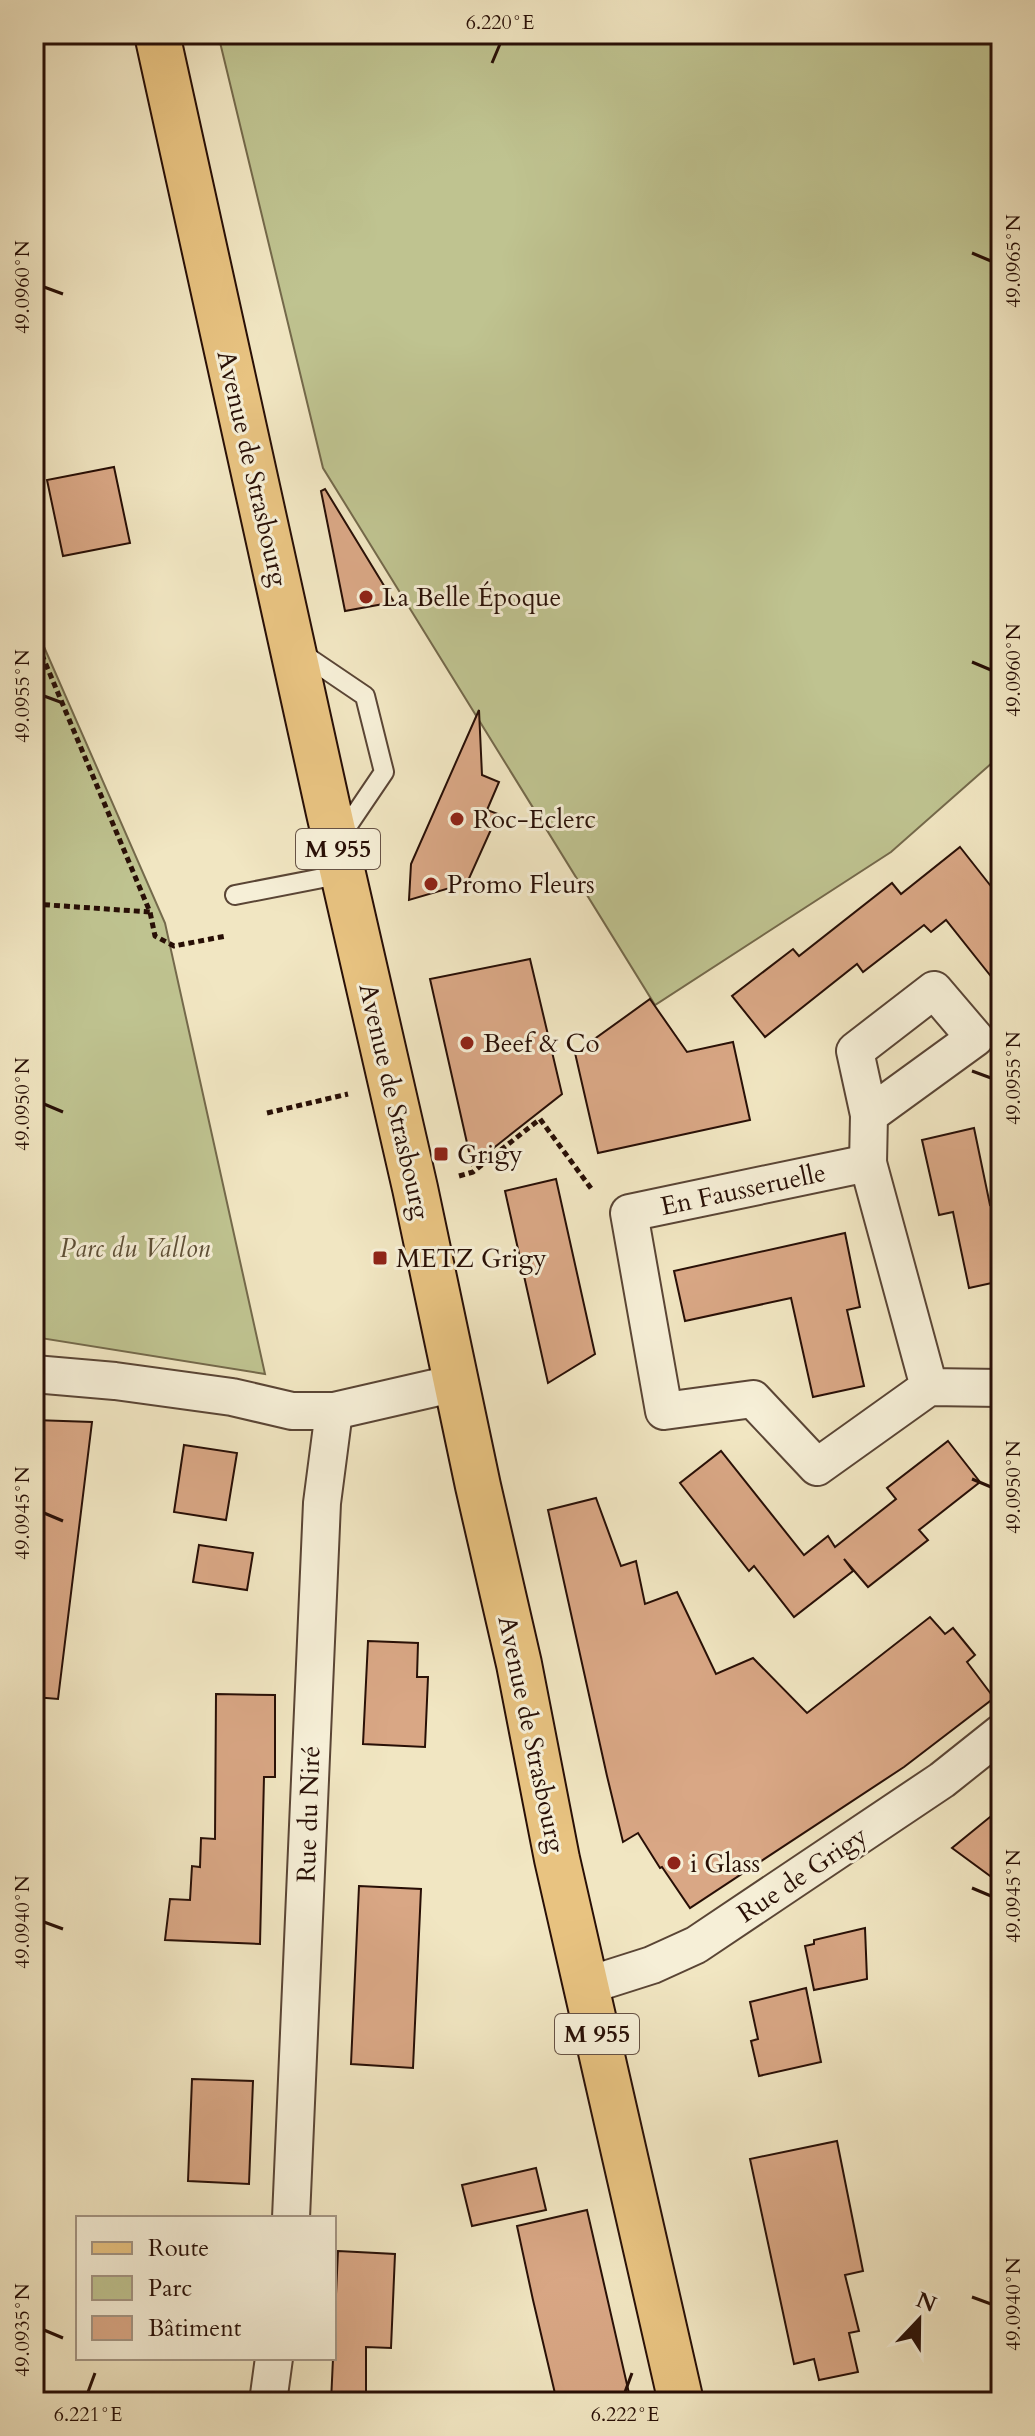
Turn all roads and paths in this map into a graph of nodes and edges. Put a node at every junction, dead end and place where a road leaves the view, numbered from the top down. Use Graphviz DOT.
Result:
graph roads {
  1 [pos="157,34"];
  2 [pos="34,636"];
  3 [pos="293,647"];
  4 [pos="340,858"];
  5 [pos="235,895"];
  6 [pos="34,904"];
  7 [pos="150,912"];
  8 [pos="226,936"];
  9 [pos="391,1084"];
  10 [pos="267,1113"];
  11 [pos="869,1115"];
  12 [pos="868,1163"];
  13 [pos="415,1188"];
  14 [pos="631,1225"];
  15 [pos="34,1374"];
  16 [pos="456,1383"];
  17 [pos="929,1387"];
  18 [pos="1001,1388"];
  19 [pos="334,1411"];
  20 [pos="1001,1733"];
  21 [pos="586,1986"];
  22 [pos="291,2216"];
  23 [pos="274,2360"];
  24 [pos="268,2402"];
  25 [pos="681,2402"];
  1 -- 3 [label="main road, Avenue de Strasbourg / M 955"];
  2 -- 7 [label="path"];
  3 -- 4 [label="main road, Avenue de Strasbourg / M 955"];
  3 -- 4 [label="lane"];
  4 -- 5 [label="lane"];
  4 -- 9 [label="main road, Avenue de Strasbourg / M 955"];
  6 -- 7 [label="path"];
  7 -- 8 [label="path"];
  9 -- 10 [label="path"];
  9 -- 13 [label="main road, Avenue de Strasbourg / M 955"];
  11 -- 12 [label="street"];
  12 -- 14 [label="street, En Fausseruelle"];
  12 -- 17 [label="street"];
  13 -- 14 [label="path, En Fausseruelle"];
  13 -- 16 [label="main road, Avenue de Strasbourg / M 955"];
  14 -- 17 [label="street, En Fausseruelle"];
  15 -- 19 [label="street"];
  16 -- 19 [label="street"];
  16 -- 21 [label="main road, Avenue de Strasbourg / M 955"];
  17 -- 18 [label="street"];
  19 -- 22 [label="street, Rue du Niré"];
  20 -- 21 [label="street, Rue de Grigy"];
  21 -- 25 [label="main road, Avenue de Strasbourg / M 955"];
  23 -- 24 [label="street"];
}
